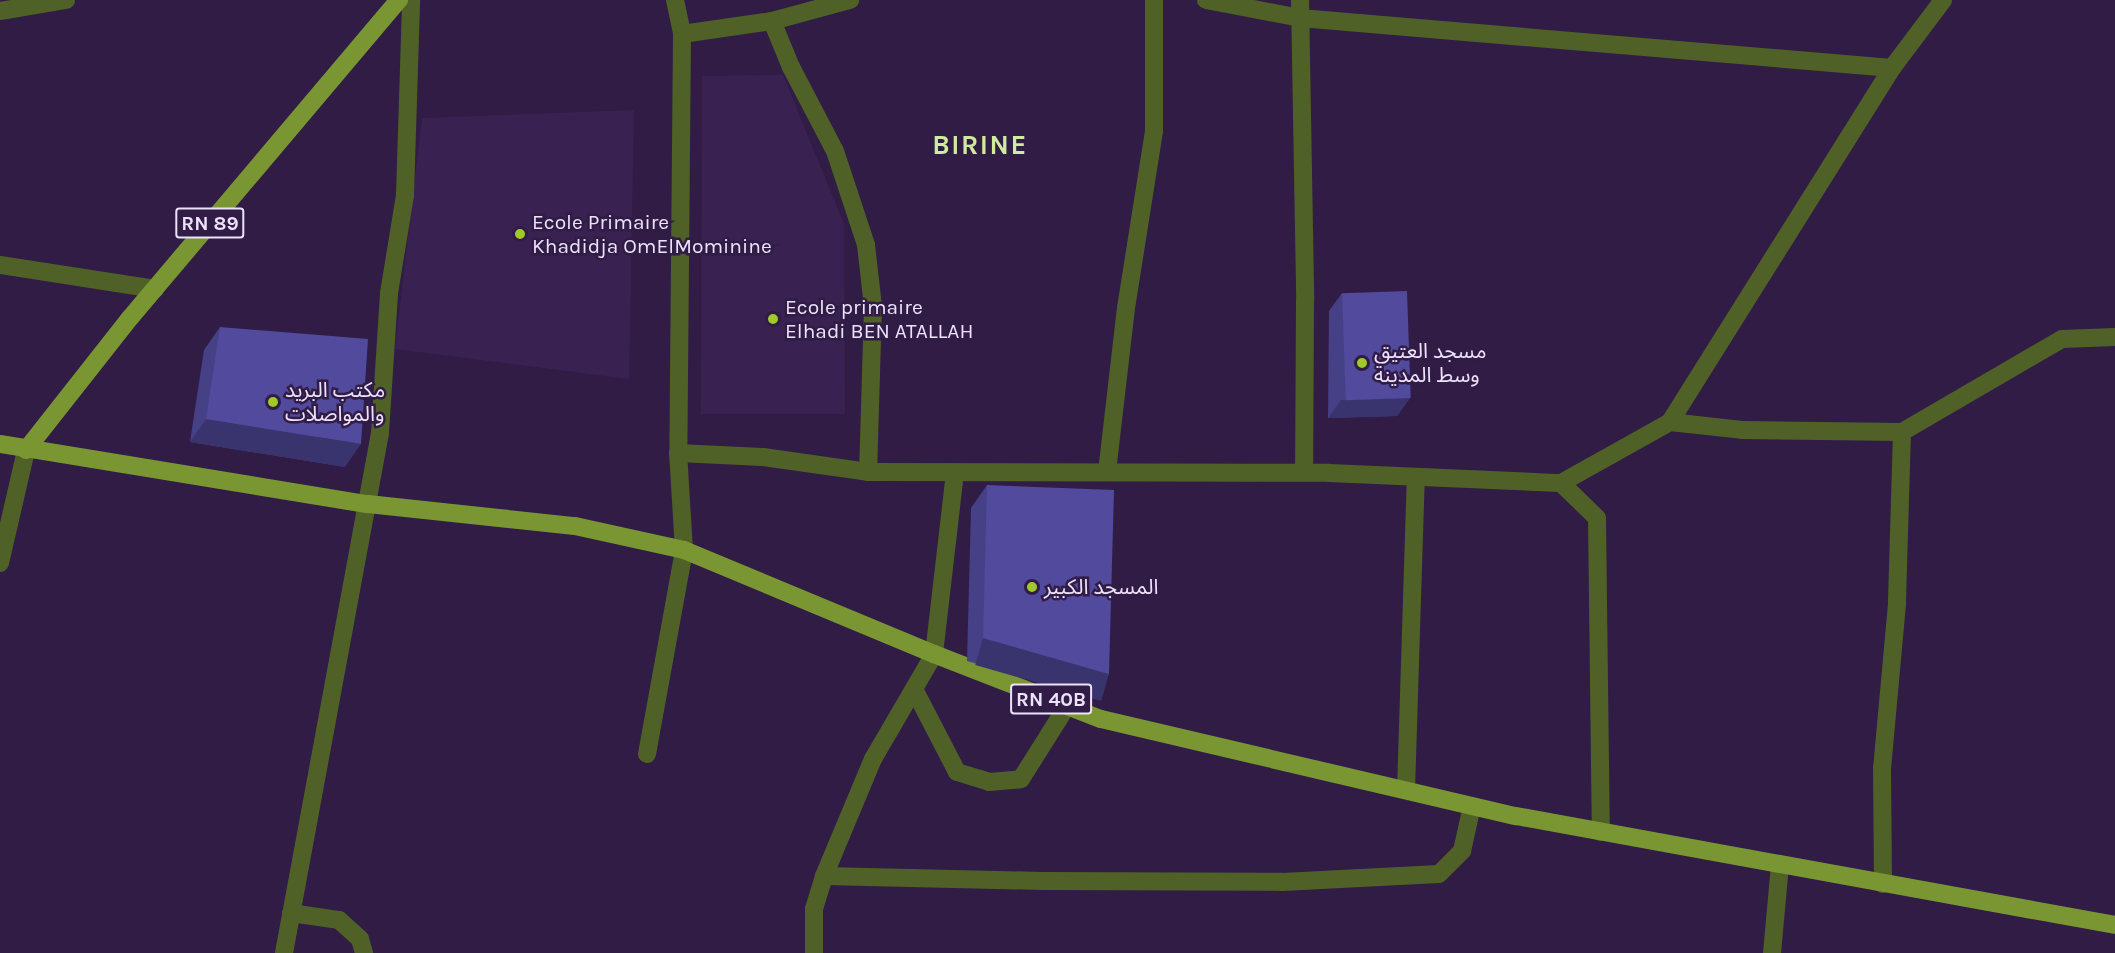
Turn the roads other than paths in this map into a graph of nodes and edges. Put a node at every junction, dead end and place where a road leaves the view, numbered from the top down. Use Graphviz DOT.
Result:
graph roads {
  1 [pos="66,0"];
  2 [pos="399,0"];
  3 [pos="411,0"];
  4 [pos="675,0"];
  5 [pos="850,0"];
  6 [pos="1154,0"];
  7 [pos="1206,0"];
  8 [pos="1943,0"];
  9 [pos="1300,9"];
  10 [pos="0,11"];
  11 [pos="772,21"];
  12 [pos="682,34"];
  13 [pos="1892,68"];
  14 [pos="0,265"];
  15 [pos="154,289"];
  16 [pos="2115,337"];
  17 [pos="1670,422"];
  18 [pos="1902,432"];
  19 [pos="0,444"];
  20 [pos="26,450"];
  21 [pos="678,453"];
  22 [pos="868,472"];
  23 [pos="954,472"];
  24 [pos="1107,472"];
  25 [pos="1304,472"];
  26 [pos="1416,477"];
  27 [pos="1562,483"];
  28 [pos="368,504"];
  29 [pos="684,550"];
  30 [pos="0,563"];
  31 [pos="934,654"];
  32 [pos="914,689"];
  33 [pos="1067,706"];
  34 [pos="647,754"];
  35 [pos="1406,790"];
  36 [pos="1472,806"];
  37 [pos="1601,832"];
  38 [pos="1780,865"];
  39 [pos="824,876"];
  40 [pos="1883,884"];
  41 [pos="291,913"];
  42 [pos="2115,925"];
  43 [pos="284,953"];
  44 [pos="364,953"];
  45 [pos="814,953"];
  46 [pos="1772,953"];
  1 -- 10 [label="street"];
  2 -- 15 [label="main road, RN 89"];
  3 -- 28 [label="street"];
  4 -- 12 [label="street"];
  5 -- 11 [label="street"];
  6 -- 24 [label="street"];
  7 -- 9 [label="street"];
  8 -- 13 [label="street"];
  9 -- 13 [label="street"];
  9 -- 25 [label="street"];
  11 -- 12 [label="street"];
  11 -- 22 [label="street"];
  12 -- 21 [label="street"];
  13 -- 17 [label="street"];
  14 -- 15 [label="street"];
  15 -- 20 [label="main road, RN 89"];
  16 -- 18 [label="street"];
  17 -- 18 [label="street"];
  17 -- 27 [label="street"];
  18 -- 40 [label="street"];
  19 -- 20 [label="main road, RN 40B"];
  20 -- 28 [label="main road, RN 40B"];
  20 -- 30 [label="street"];
  21 -- 22 [label="street"];
  21 -- 29 [label="street"];
  22 -- 23 [label="street"];
  23 -- 24 [label="street"];
  23 -- 31 [label="street"];
  24 -- 25 [label="street"];
  25 -- 26 [label="street"];
  26 -- 27 [label="street"];
  26 -- 35 [label="street"];
  27 -- 37 [label="street"];
  28 -- 29 [label="main road, RN 40B"];
  28 -- 41 [label="street"];
  29 -- 31 [label="main road, RN 40B"];
  29 -- 34 [label="street"];
  31 -- 32 [label="street"];
  31 -- 33 [label="main road, RN 40B"];
  32 -- 33 [label="street"];
  32 -- 39 [label="street"];
  33 -- 35 [label="main road, RN 40B"];
  35 -- 36 [label="main road, RN 40B"];
  36 -- 37 [label="main road, RN 40B"];
  36 -- 39 [label="street"];
  37 -- 38 [label="main road, RN 40B"];
  38 -- 40 [label="main road, RN 40B"];
  38 -- 46 [label="street"];
  39 -- 45 [label="street"];
  40 -- 42 [label="main road, RN 40B"];
  41 -- 43 [label="street"];
  41 -- 44 [label="street"];
}
